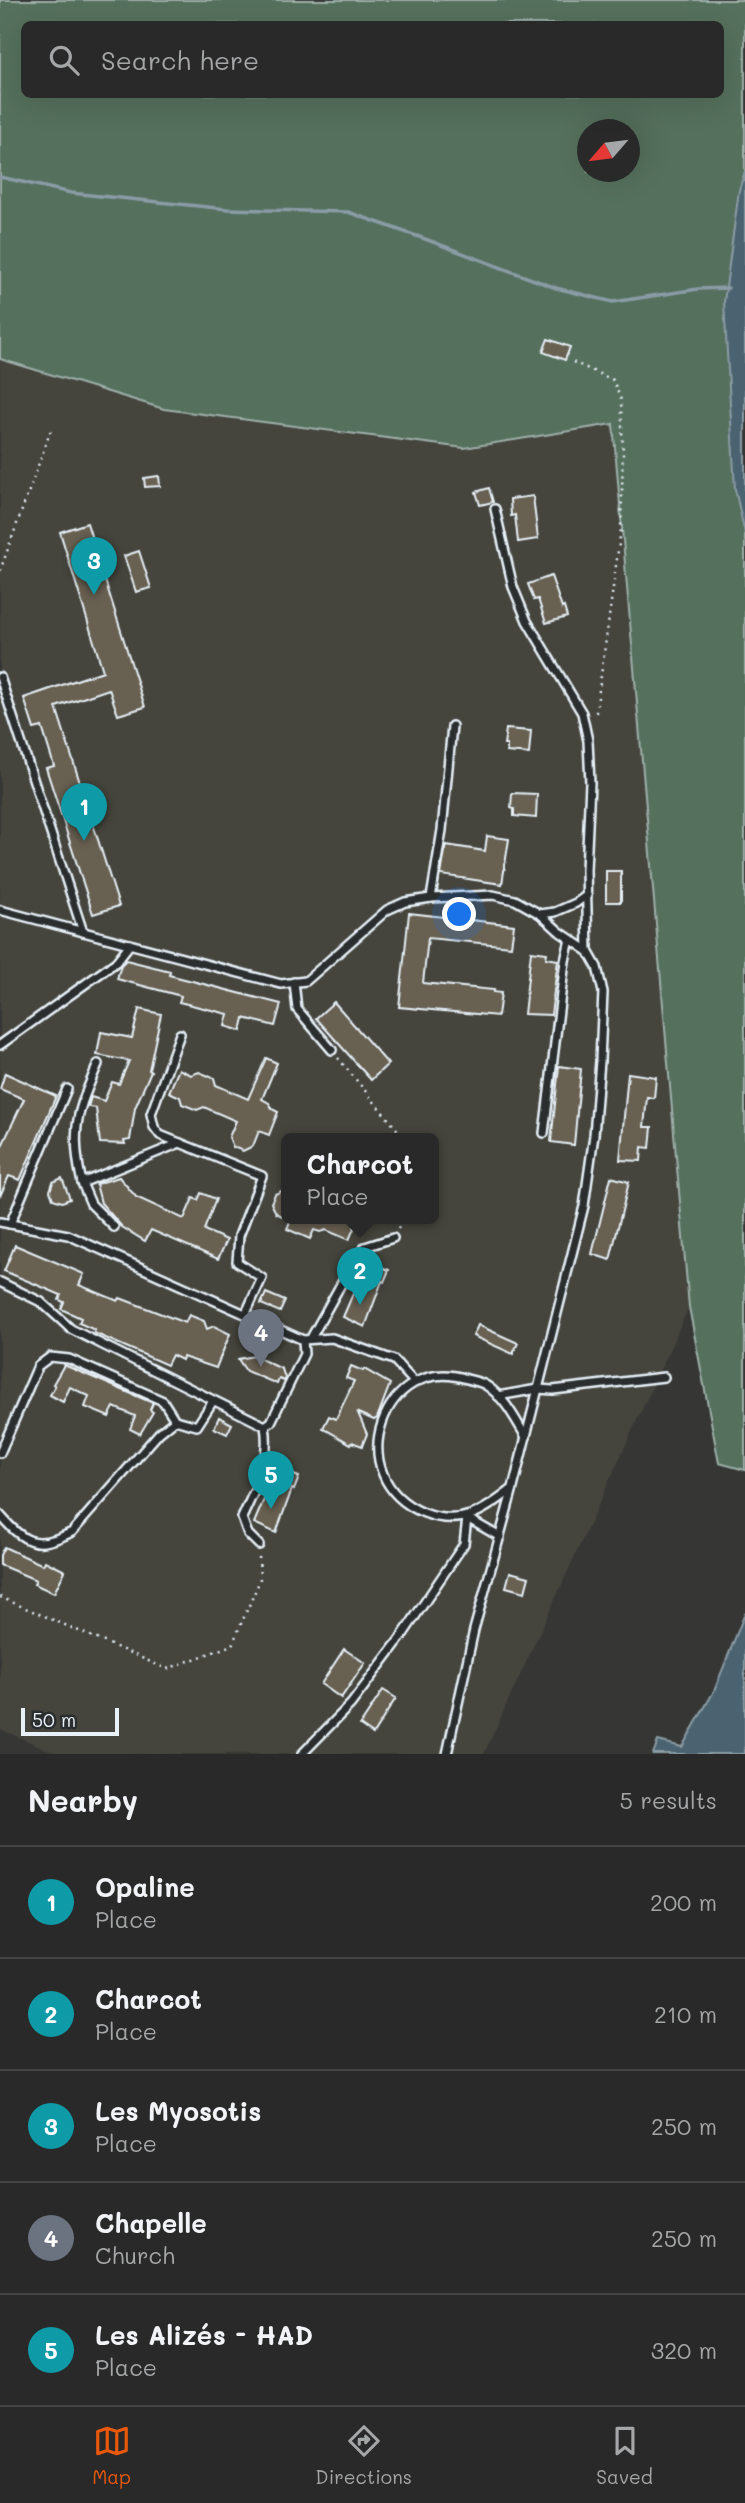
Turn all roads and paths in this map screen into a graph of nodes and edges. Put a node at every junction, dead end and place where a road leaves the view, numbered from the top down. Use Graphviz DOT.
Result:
graph roads {
  1 [pos="573,362"];
  2 [pos="52,427"];
  3 [pos="495,509"];
  4 [pos="0,571"];
  5 [pos="0,677"];
  6 [pos="584,723"];
  7 [pos="452,726"];
  8 [pos="587,894"];
  9 [pos="431,898"];
  10 [pos="0,910"];
  11 [pos="540,914"];
  12 [pos="83,932"];
  13 [pos="570,939"];
  14 [pos="130,944"];
  15 [pos="588,951"];
  16 [pos="294,982"];
  17 [pos="180,1034"];
  18 [pos="0,1045"];
  19 [pos="331,1050"];
  20 [pos="98,1064"];
  21 [pos="67,1089"];
  22 [pos="400,1133"];
  23 [pos="544,1133"];
  24 [pos="180,1143"];
  25 [pos="82,1183"];
  26 [pos="3,1224"];
  27 [pos="114,1227"];
  28 [pos="393,1238"];
  29 [pos="0,1282"];
  30 [pos="246,1313"];
  31 [pos="307,1339"];
  32 [pos="664,1377"];
  33 [pos="414,1382"];
  34 [pos="538,1389"];
  35 [pos="498,1396"];
  36 [pos="213,1401"];
  37 [pos="175,1420"];
  38 [pos="265,1426"];
  39 [pos="526,1437"];
  40 [pos="0,1453"];
  41 [pos="513,1488"];
  42 [pos="0,1515"];
  43 [pos="467,1518"];
  44 [pos="500,1537"];
  45 [pos="259,1545"];
  46 [pos="0,1597"];
  47 [pos="303,1754"];
  48 [pos="447,1754"];
  1 -- 6 [label="path"];
  2 -- 4 [label="path"];
  3 -- 6 [label="lane"];
  5 -- 12 [label="lane"];
  6 -- 8 [label="lane"];
  7 -- 9 [label="lane"];
  8 -- 11 [label="lane"];
  8 -- 15 [label="lane"];
  9 -- 11 [label="lane"];
  9 -- 16 [label="lane"];
  10 -- 12 [label="lane"];
  11 -- 13 [label="lane"];
  12 -- 14 [label="lane"];
  13 -- 15 [label="lane"];
  13 -- 23 [label="lane"];
  14 -- 16 [label="lane"];
  14 -- 18 [label="lane"];
  15 -- 34 [label="lane"];
  16 -- 19 [label="lane"];
  17 -- 24 [label="lane"];
  19 -- 22 [label="path"];
  20 -- 25 [label="lane"];
  21 -- 26 [label="lane"];
  24 -- 25 [label="lane"];
  24 -- 30 [label="lane"];
  25 -- 27 [label="lane"];
  26 -- 30 [label="lane"];
  28 -- 31 [label="lane"];
  29 -- 36 [label="lane"];
  30 -- 31 [label="lane"];
  31 -- 33 [label="lane"];
  31 -- 38 [label="lane"];
  32 -- 34 [label="lane"];
  33 -- 35 [label="lane"];
  33 -- 43 [label="lane"];
  34 -- 35 [label="lane"];
  34 -- 39 [label="lane"];
  35 -- 39 [label="lane"];
  36 -- 37 [label="lane"];
  36 -- 38 [label="lane"];
  37 -- 40 [label="lane"];
  37 -- 42 [label="lane"];
  38 -- 45 [label="lane"];
  39 -- 41 [label="lane"];
  41 -- 43 [label="lane"];
  41 -- 44 [label="lane"];
  43 -- 44 [label="lane"];
  43 -- 47 [label="lane"];
  44 -- 48 [label="lane"];
  45 -- 46 [label="path"];
}
